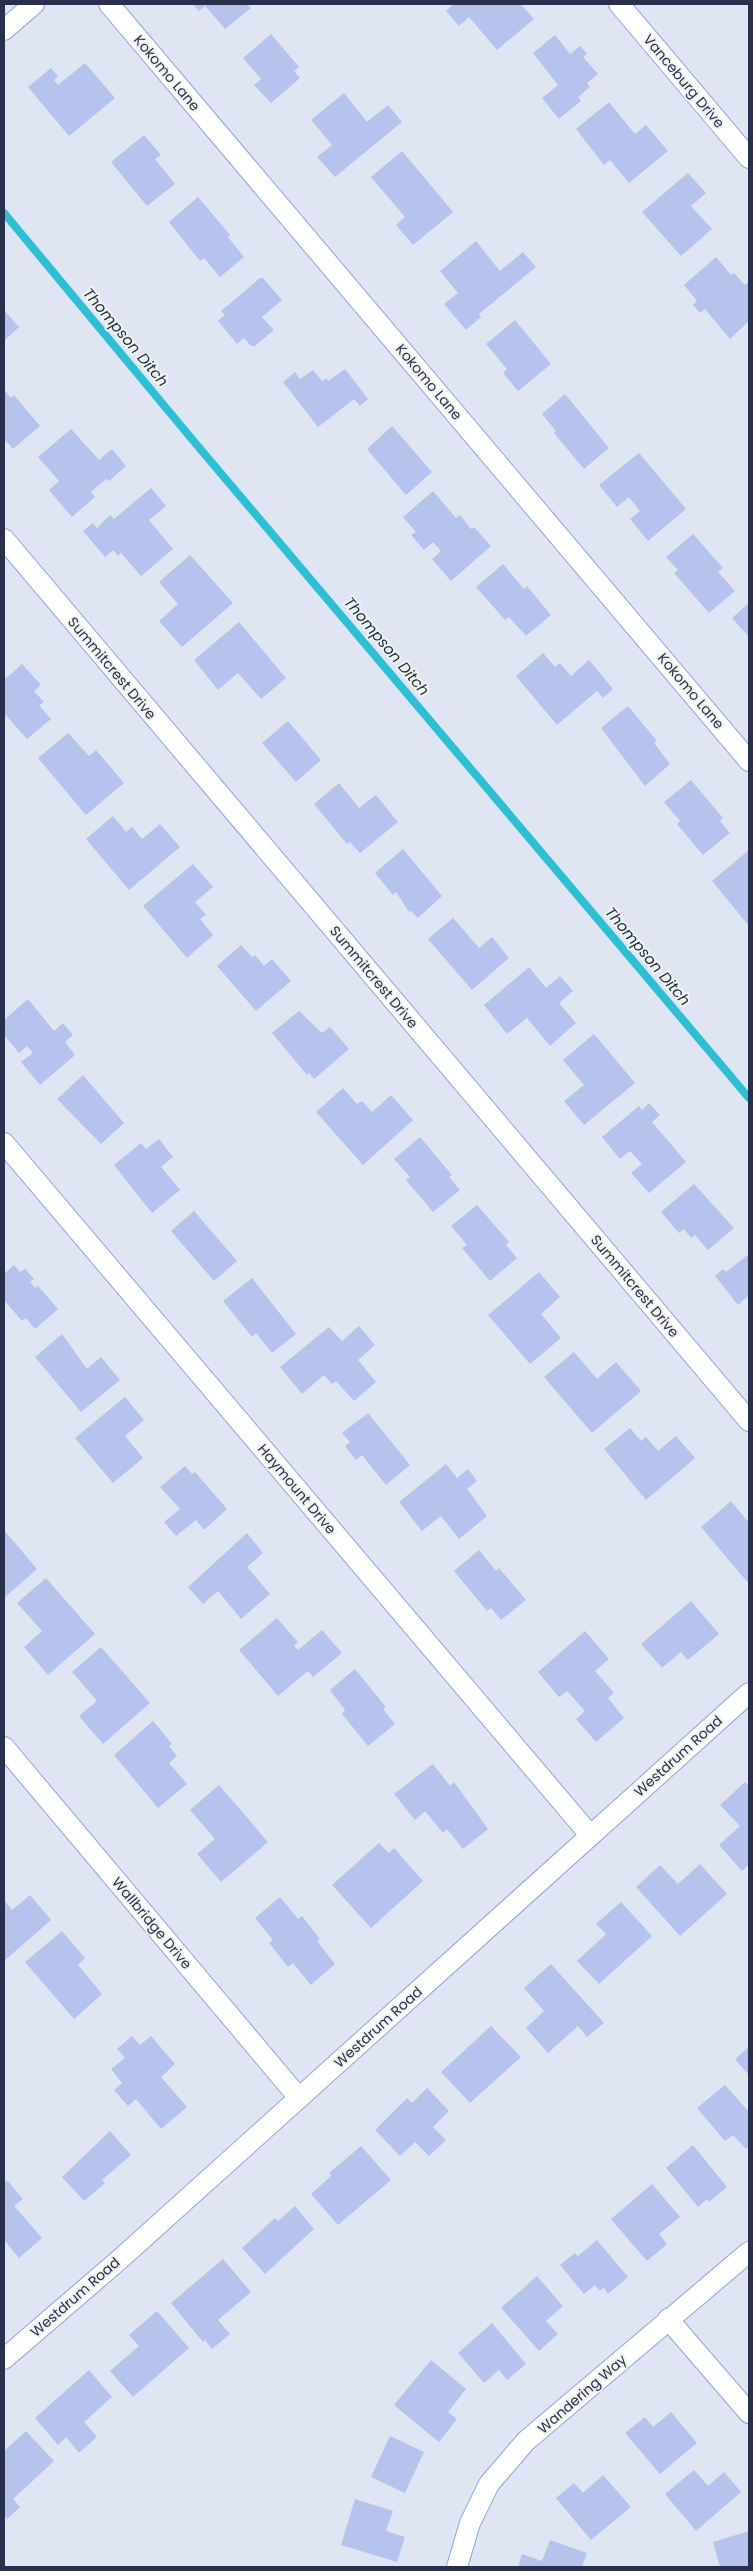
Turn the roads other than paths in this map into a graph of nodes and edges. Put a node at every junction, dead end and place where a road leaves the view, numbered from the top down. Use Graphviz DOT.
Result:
graph roads {
  1 [pos="34,4"];
  2 [pos="109,4"];
  3 [pos="619,4"];
  4 [pos="4,30"];
  5 [pos="749,158"];
  6 [pos="4,539"];
  7 [pos="749,761"];
  8 [pos="4,1143"];
  9 [pos="747,1415"];
  10 [pos="749,1693"];
  11 [pos="4,1747"];
  12 [pos="590,1835"];
  13 [pos="299,2098"];
  14 [pos="749,2252"];
  15 [pos="668,2319"];
  16 [pos="4,2360"];
  17 [pos="749,2414"];
  18 [pos="457,2567"];
  1 -- 4 [label="street"];
  2 -- 7 [label="street, Kokomo Lane"];
  3 -- 5 [label="street, Vanceburg Drive"];
  6 -- 9 [label="street, Summitcrest Drive"];
  8 -- 12 [label="street, Haymount Drive"];
  10 -- 12 [label="street, Westdrum Road"];
  11 -- 13 [label="street, Wallbridge Drive"];
  12 -- 13 [label="street, Westdrum Road"];
  13 -- 16 [label="street, Westdrum Road"];
  14 -- 15 [label="street, Wandering Way"];
  15 -- 17 [label="street"];
  15 -- 18 [label="street, Wandering Way"];
}
